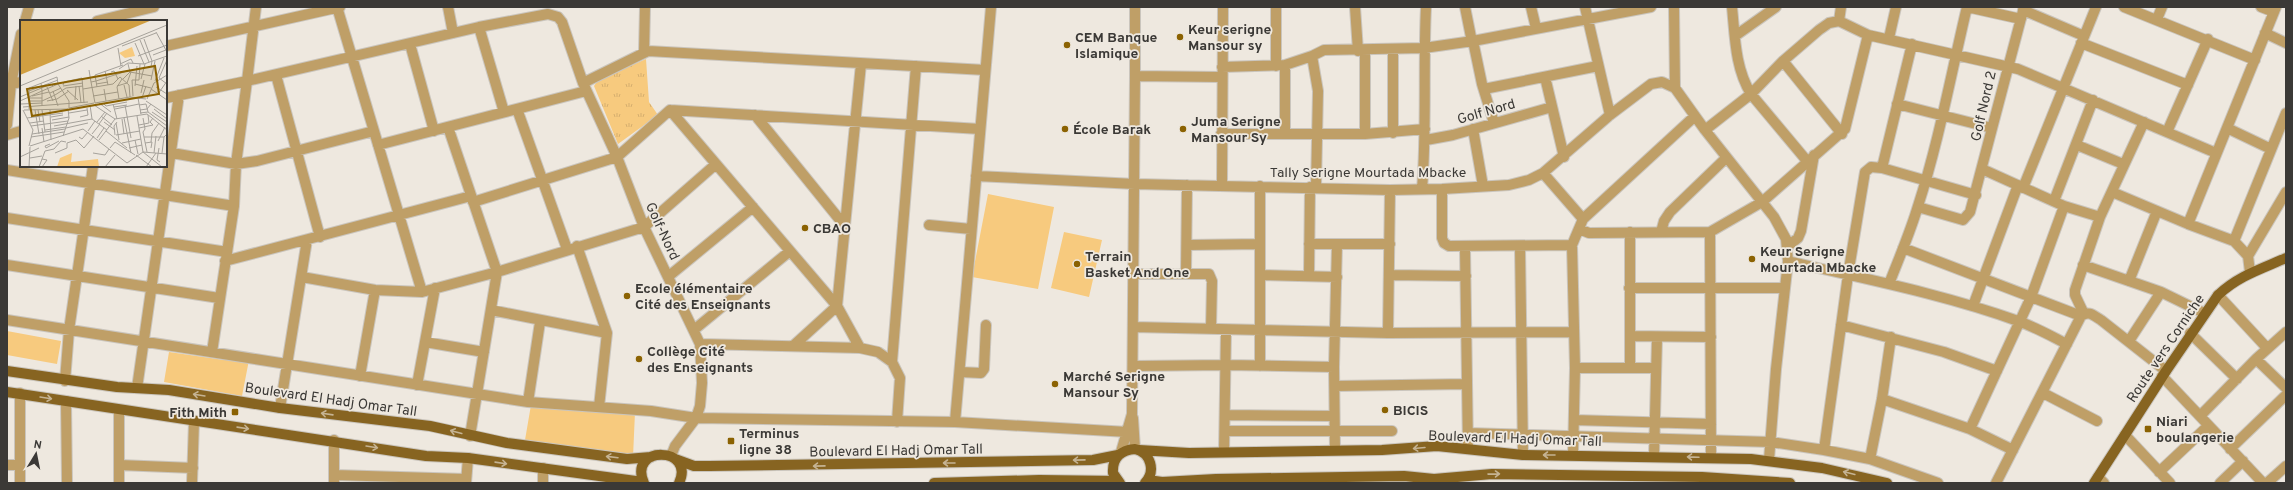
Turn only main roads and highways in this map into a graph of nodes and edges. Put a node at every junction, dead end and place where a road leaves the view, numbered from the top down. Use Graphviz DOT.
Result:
graph roads {
  1 [pos="2286,258"];
  2 [pos="7,371"];
  3 [pos="7,392"];
  4 [pos="1137,450"];
  5 [pos="1120,454"];
  6 [pos="651,457"];
  7 [pos="673,458"];
  8 [pos="580,473"];
  9 [pos="1284,480"];
  10 [pos="1330,480"];
  11 [pos="1461,480"];
  12 [pos="1588,480"];
  13 [pos="1702,480"];
  14 [pos="1218,481"];
  15 [pos="1751,481"];
  16 [pos="2099,481"];
  17 [pos="643,482"];
  18 [pos="989,482"];
  19 [pos="1039,482"];
  20 [pos="1119,482"];
  21 [pos="1147,482"];
  22 [pos="589,483"];
  23 [pos="679,483"];
  24 [pos="934,483"];
  25 [pos="1790,483"];
  26 [pos="1887,483"];
  1 -- 16 [label="main road, Route vers Corniche"];
  6 -- 2 [label="main road, Boulevard El Hadj Omar Tall, one-way"];
  3 -- 8 [label="main road, one-way"];
  4 -- 5 [label="main road, Boulevard El Hadj Omar Tall"];
  4 -- 21 [label="main road"];
  26 -- 4 [label="main road, Boulevard El Hadj Omar Tall, one-way"];
  5 -- 7 [label="main road, Boulevard El Hadj Omar Tall, one-way"];
  5 -- 20 [label="main road"];
  6 -- 7 [label="main road, Boulevard El Hadj Omar Tall"];
  6 -- 17 [label="main road"];
  7 -- 23 [label="main road"];
  8 -- 17 [label="main road"];
  8 -- 22 [label="main road"];
  9 -- 10 [label="main road"];
  9 -- 14 [label="main road"];
  10 -- 11 [label="main road"];
  11 -- 12 [label="main road, one-way"];
  12 -- 13 [label="main road"];
  13 -- 15 [label="main road"];
  14 -- 21 [label="main road"];
  15 -- 25 [label="main road"];
  18 -- 19 [label="main road"];
  18 -- 24 [label="main road"];
  19 -- 20 [label="main road"];
}
